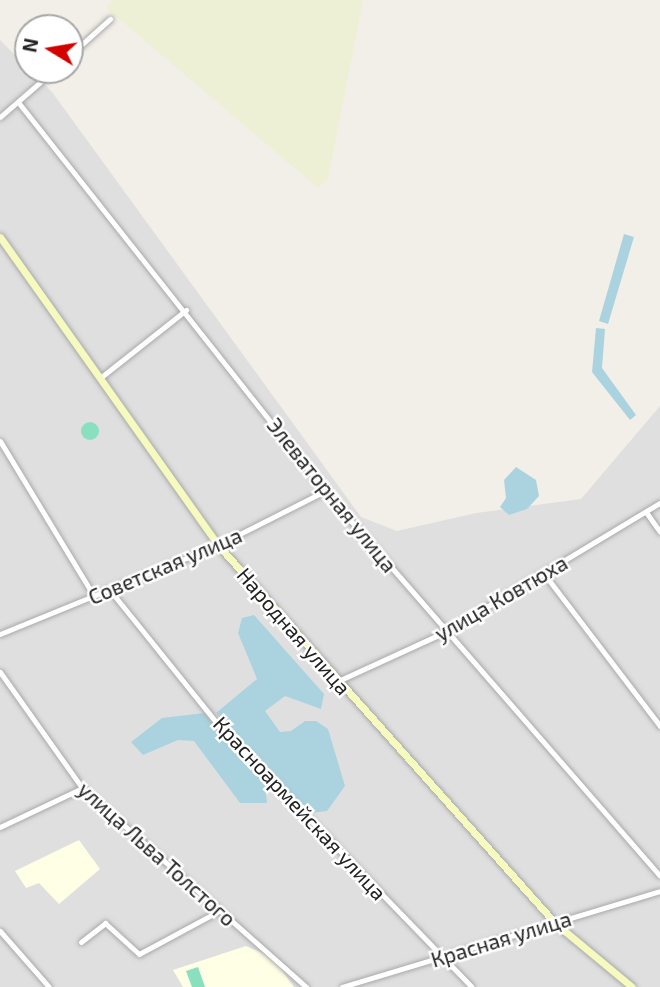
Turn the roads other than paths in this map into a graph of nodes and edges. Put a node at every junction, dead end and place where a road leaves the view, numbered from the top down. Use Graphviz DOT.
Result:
graph roads {
  1 [pos="110,19"];
  2 [pos="84,42"];
  3 [pos="39,84"];
  4 [pos="19,102"];
  5 [pos="0,117"];
  6 [pos="0,237"];
  7 [pos="186,310"];
  8 [pos="100,378"];
  9 [pos="0,441"];
  10 [pos="325,491"];
  11 [pos="660,503"];
  12 [pos="646,512"];
  13 [pos="660,532"];
  14 [pos="218,545"];
  15 [pos="545,575"];
  16 [pos="110,589"];
  17 [pos="94,596"];
  18 [pos="445,632"];
  19 [pos="0,634"];
  20 [pos="0,672"];
  21 [pos="337,681"];
  22 [pos="660,726"];
  23 [pos="82,788"];
  24 [pos="0,827"];
  25 [pos="660,876"];
  26 [pos="660,891"];
  27 [pos="219,911"];
  28 [pos="555,922"];
  29 [pos="0,932"];
  30 [pos="81,942"];
  31 [pos="441,957"];
  32 [pos="49,987"];
  33 [pos="306,987"];
  34 [pos="342,987"];
  35 [pos="472,987"];
  36 [pos="632,987"];
  1 -- 2 [label="street"];
  3 -- 4 [label="street"];
  4 -- 5 [label="street"];
  4 -- 7 [label="street, Элеваторная улица"];
  6 -- 8 [label="main road, Народная улица"];
  7 -- 8 [label="street"];
  7 -- 10 [label="street, Элеваторная улица"];
  8 -- 14 [label="main road, Народная улица"];
  9 -- 17 [label="street"];
  10 -- 14 [label="street, Советская улица"];
  10 -- 18 [label="street, Элеваторная улица"];
  11 -- 12 [label="street, улица Ковтюха"];
  12 -- 13 [label="street"];
  12 -- 15 [label="street, улица Ковтюха"];
  14 -- 16 [label="street, Советская улица"];
  14 -- 21 [label="main road, Народная улица"];
  15 -- 18 [label="street, улица Ковтюха"];
  15 -- 22 [label="street"];
  16 -- 17 [label="street, Советская улица"];
  16 -- 31 [label="street, Красноармейская улица"];
  17 -- 19 [label="street, Советская улица"];
  18 -- 21 [label="street, улица Ковтюха"];
  18 -- 25 [label="street, Элеваторная улица"];
  20 -- 23 [label="street, улица Льва Толстого"];
  21 -- 28 [label="main road, Народная улица"];
  23 -- 24 [label="street"];
  23 -- 27 [label="street, улица Льва Толстого"];
  26 -- 28 [label="street, Красная улица"];
  27 -- 30 [label="street"];
  27 -- 33 [label="street, улица Льва Толстого"];
  28 -- 31 [label="street, Красная улица"];
  28 -- 36 [label="main road, Народная улица"];
  29 -- 32 [label="street"];
  31 -- 34 [label="street, Красная улица"];
  31 -- 35 [label="street, Красноармейская улица"];
}
